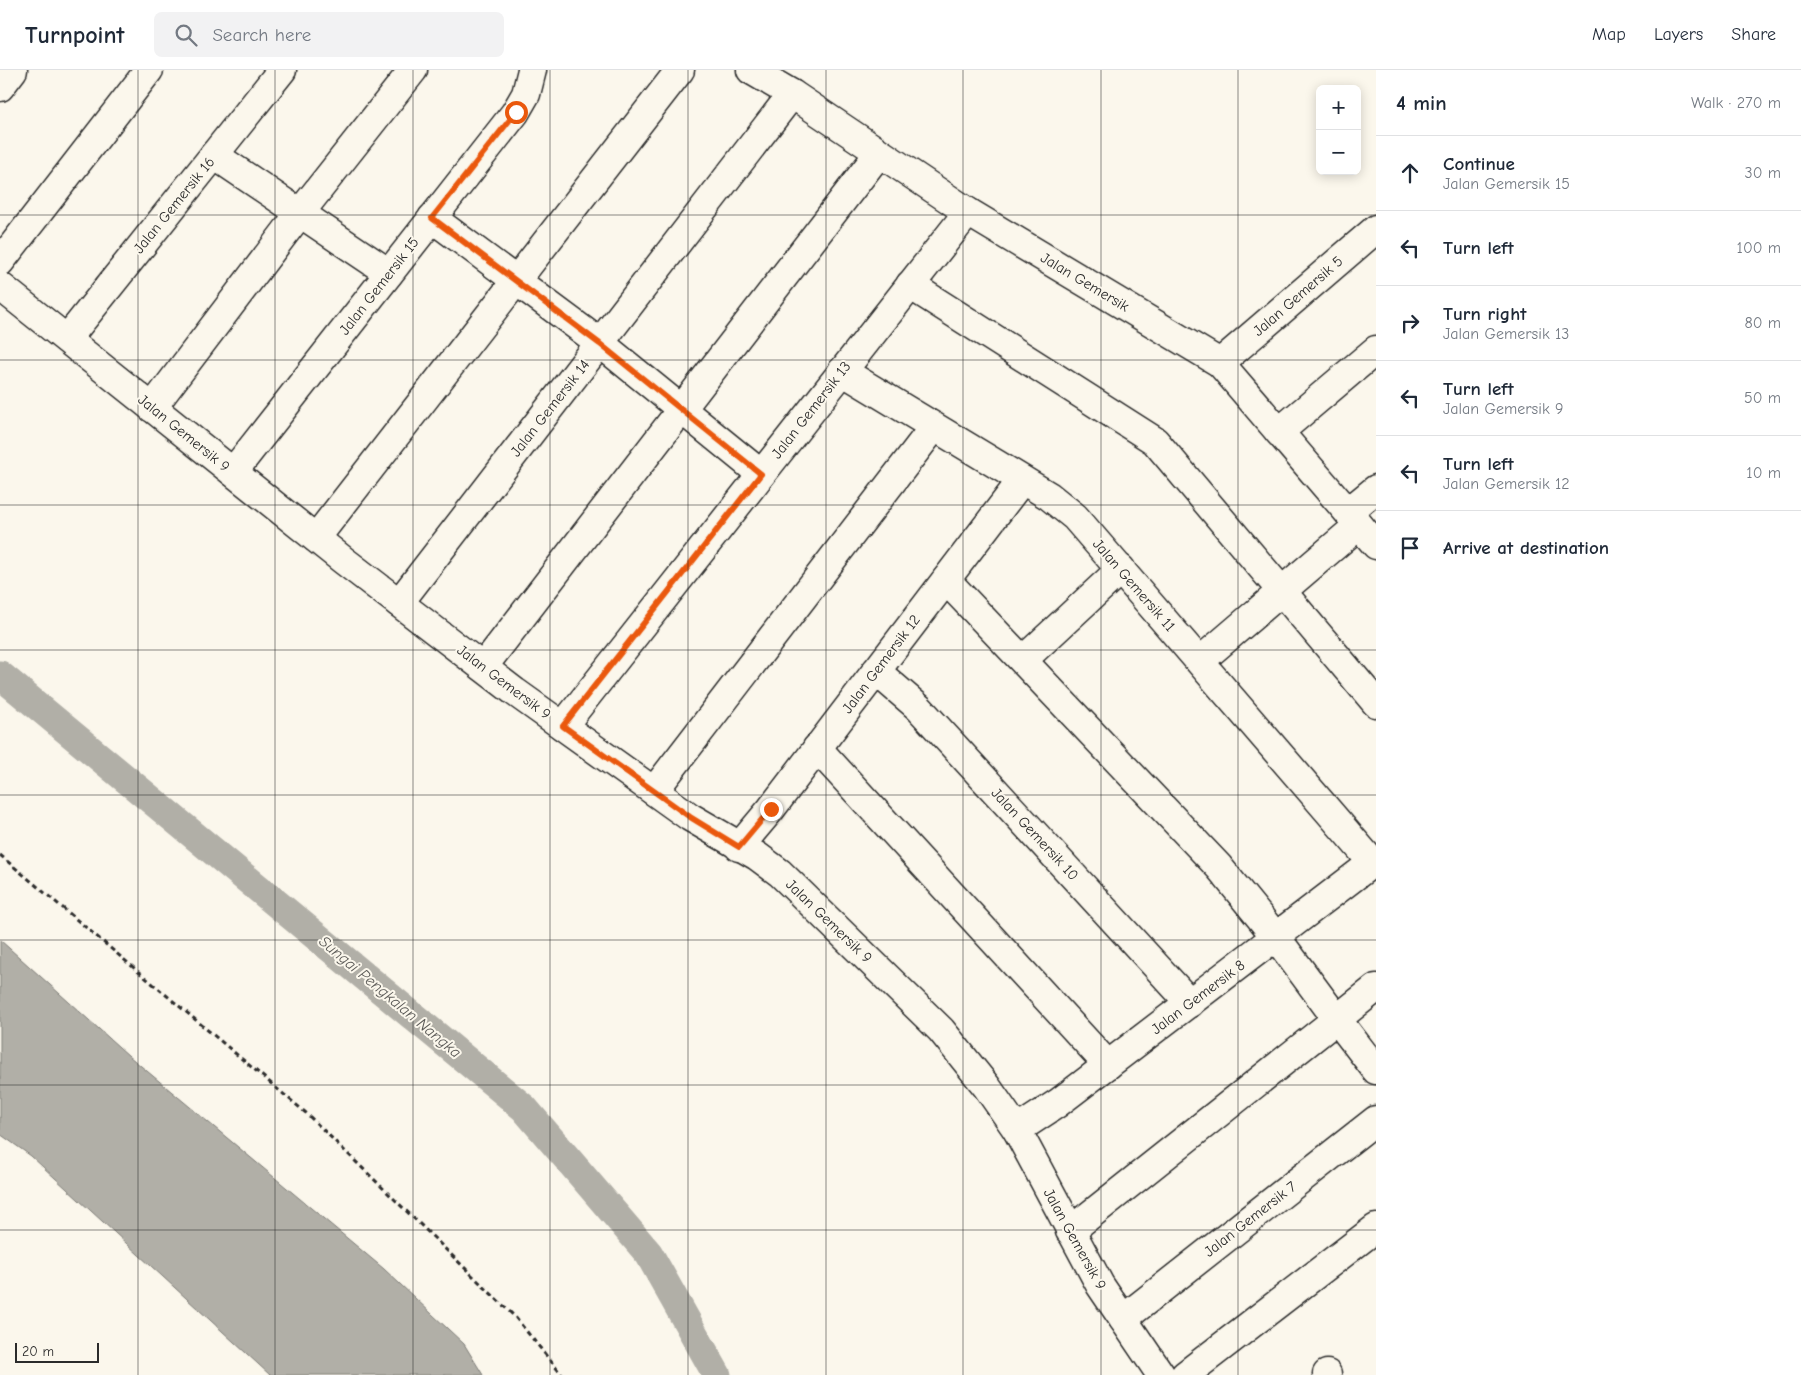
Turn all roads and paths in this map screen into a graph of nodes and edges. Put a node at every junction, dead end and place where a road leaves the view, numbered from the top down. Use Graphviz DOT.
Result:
graph roads {
  1 [pos="13,70"];
  2 [pos="149,70"];
  3 [pos="282,70"];
  4 [pos="412,70"];
  5 [pos="532,70"];
  6 [pos="680,70"];
  7 [pos="750,70"];
  8 [pos="0,87"];
  9 [pos="792,94"];
  10 [pos="879,153"];
  11 [pos="214,155"];
  12 [pos="968,212"];
  13 [pos="300,213"];
  14 [pos="432,218"];
  15 [pos="1376,229"];
  16 [pos="0,262"];
  17 [pos="389,273"];
  18 [pos="516,281"];
  19 [pos="910,285"];
  20 [pos="0,286"];
  21 [pos="67,339"];
  22 [pos="600,344"];
  23 [pos="1376,350"];
  24 [pos="1220,363"];
  25 [pos="842,371"];
  26 [pos="152,408"];
  27 [pos="681,410"];
  28 [pos="934,427"];
  29 [pos="1279,432"];
  30 [pos="232,472"];
  31 [pos="761,474"];
  32 [pos="1022,480"];
  33 [pos="1376,488"];
  34 [pos="1353,518"];
  35 [pos="316,538"];
  36 [pos="1376,545"];
  37 [pos="1121,569"];
  38 [pos="946,580"];
  39 [pos="1282,590"];
  40 [pos="399,603"];
  41 [pos="1023,660"];
  42 [pos="1200,661"];
  43 [pos="483,667"];
  44 [pos="876,671"];
  45 [pos="1376,703"];
  46 [pos="563,726"];
  47 [pos="817,748"];
  48 [pos="654,791"];
  49 [pos="739,847"];
  50 [pos="0,855"];
  51 [pos="1374,862"];
  52 [pos="1276,937"];
  53 [pos="1376,988"];
  54 [pos="1190,1003"];
  55 [pos="1336,1018"];
  56 [pos="1108,1066"];
  57 [pos="1376,1070"];
  58 [pos="1376,1120"];
  59 [pos="1018,1130"];
  60 [pos="1376,1228"];
  61 [pos="1070,1231"];
  62 [pos="1123,1319"];
  63 [pos="562,1375"];
  64 [pos="1161,1375"];
  65 [pos="1185,1375"];
  1 -- 8 [label="street"];
  2 -- 16 [label="street"];
  3 -- 11 [label="street, Jalan Gemersik 16"];
  4 -- 13 [label="street"];
  5 -- 14 [label="street, Jalan Gemersik 15"];
  6 -- 18 [label="street"];
  7 -- 9 [label="street, Jalan Gemersik"];
  9 -- 10 [label="street, Jalan Gemersik"];
  9 -- 22 [label="street, Jalan Gemersik 14"];
  10 -- 12 [label="street, Jalan Gemersik"];
  10 -- 27 [label="street"];
  11 -- 13 [label="street"];
  11 -- 21 [label="street, Jalan Gemersik 16"];
  12 -- 19 [label="street, Jalan Gemersik 13"];
  12 -- 24 [label="street, Jalan Gemersik"];
  13 -- 17 [label="street"];
  13 -- 26 [label="street"];
  14 -- 17 [label="street, Jalan Gemersik 15"];
  14 -- 18 [label="street"];
  15 -- 24 [label="street, Jalan Gemersik 5"];
  17 -- 30 [label="street, Jalan Gemersik 15"];
  18 -- 22 [label="street"];
  18 -- 35 [label="street"];
  19 -- 25 [label="street, Jalan Gemersik 13"];
  19 -- 39 [label="street"];
  20 -- 21 [label="street, Jalan Gemersik 9"];
  21 -- 26 [label="street, Jalan Gemersik 9"];
  22 -- 27 [label="street"];
  22 -- 40 [label="street, Jalan Gemersik 14"];
  23 -- 29 [label="street"];
  24 -- 29 [label="street, Jalan Gemersik"];
  25 -- 28 [label="street, Jalan Gemersik 11"];
  25 -- 31 [label="street, Jalan Gemersik 13"];
  26 -- 30 [label="street, Jalan Gemersik 9"];
  27 -- 31 [label="street"];
  27 -- 43 [label="street"];
  28 -- 32 [label="street, Jalan Gemersik 11"];
  28 -- 48 [label="street"];
  29 -- 34 [label="street, Jalan Gemersik"];
  30 -- 35 [label="street, Jalan Gemersik 9"];
  31 -- 46 [label="street, Jalan Gemersik 13"];
  32 -- 37 [label="street, Jalan Gemersik 11"];
  32 -- 38 [label="street, Jalan Gemersik 12"];
  33 -- 34 [label="street"];
  34 -- 36 [label="street, Jalan Gemersik"];
  34 -- 39 [label="street"];
  35 -- 40 [label="street, Jalan Gemersik 9"];
  37 -- 41 [label="street"];
  37 -- 42 [label="street, Jalan Gemersik 11"];
  38 -- 41 [label="street"];
  38 -- 44 [label="street, Jalan Gemersik 12"];
  39 -- 42 [label="street"];
  39 -- 45 [label="street"];
  40 -- 43 [label="street, Jalan Gemersik 9"];
  41 -- 52 [label="street"];
  42 -- 51 [label="street, Jalan Gemersik 11"];
  43 -- 46 [label="street, Jalan Gemersik 9"];
  44 -- 47 [label="street, Jalan Gemersik 12"];
  44 -- 54 [label="street, Jalan Gemersik 10"];
  46 -- 48 [label="street, Jalan Gemersik 9"];
  47 -- 49 [label="street, Jalan Gemersik 12"];
  47 -- 56 [label="street"];
  48 -- 49 [label="street, Jalan Gemersik 9"];
  49 -- 59 [label="street, Jalan Gemersik 9"];
  50 -- 63 [label="path"];
  51 -- 52 [label="street, Jalan Gemersik 8"];
  52 -- 54 [label="street, Jalan Gemersik 8"];
  52 -- 55 [label="street"];
  53 -- 55 [label="street"];
  54 -- 56 [label="street, Jalan Gemersik 8"];
  55 -- 57 [label="street"];
  55 -- 61 [label="street"];
  56 -- 59 [label="street, Jalan Gemersik 8"];
  58 -- 62 [label="street, Jalan Gemersik 7"];
  59 -- 61 [label="street, Jalan Gemersik 9"];
  60 -- 65 [label="street"];
  61 -- 62 [label="street, Jalan Gemersik 9"];
  62 -- 64 [label="street, Jalan Gemersik 9"];
}
